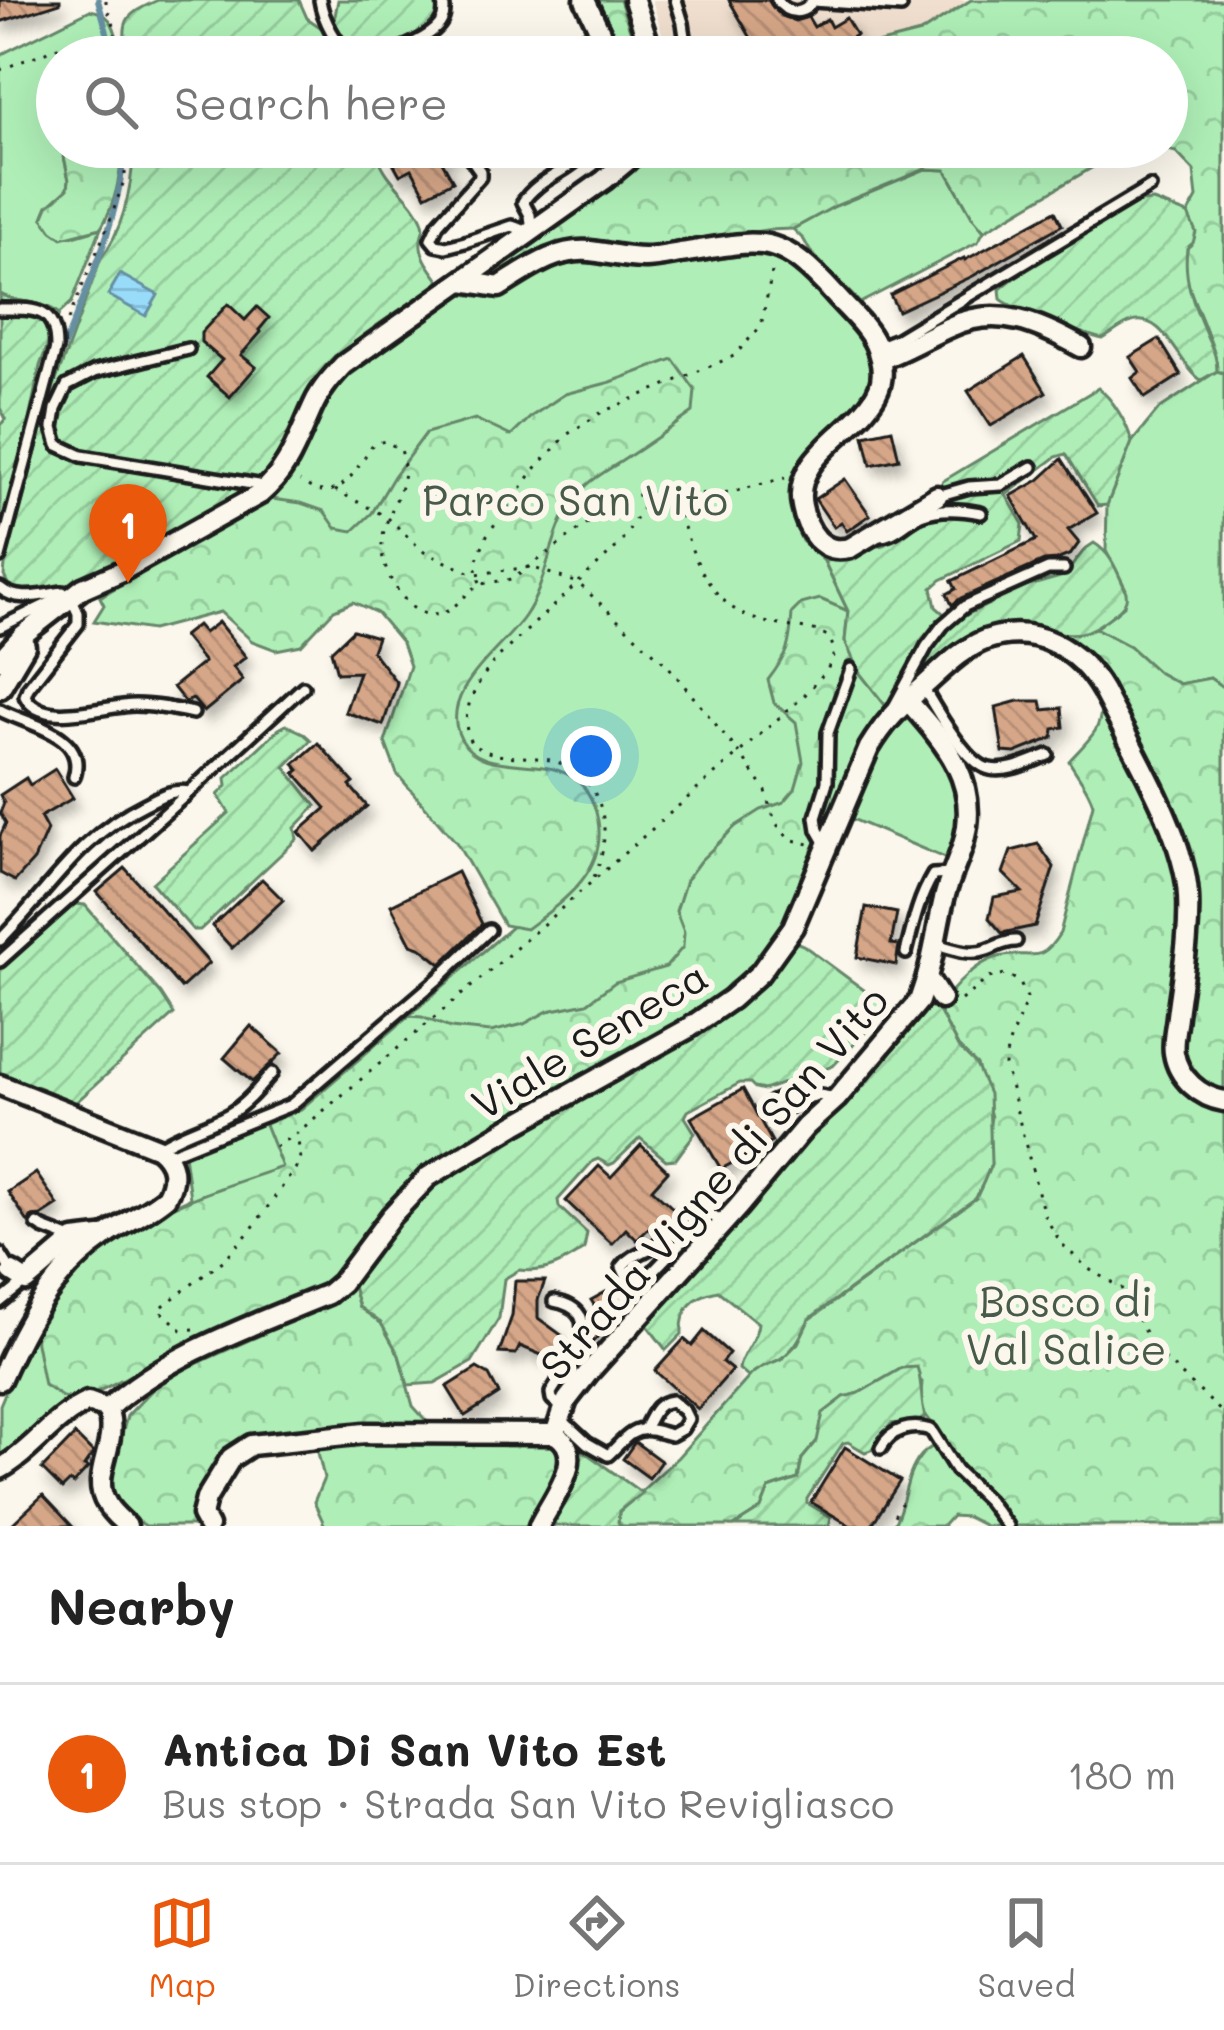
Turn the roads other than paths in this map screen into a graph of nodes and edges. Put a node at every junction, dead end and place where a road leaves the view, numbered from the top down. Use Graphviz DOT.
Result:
graph roads {
  1 [pos="320,0"];
  2 [pos="443,0"];
  3 [pos="585,0"];
  4 [pos="634,0"];
  5 [pos="676,0"];
  6 [pos="777,0"];
  7 [pos="896,0"];
  8 [pos="813,1"];
  9 [pos="336,36"];
  10 [pos="423,36"];
  11 [pos="602,36"];
  12 [pos="646,36"];
  13 [pos="684,36"];
  14 [pos="478,168"];
  15 [pos="570,168"];
  16 [pos="619,168"];
  17 [pos="1150,188"];
  18 [pos="532,233"];
  19 [pos="463,280"];
  20 [pos="0,309"];
  21 [pos="1081,347"];
  22 [pos="188,349"];
  23 [pos="879,353"];
  24 [pos="1032,467"];
  25 [pos="270,486"];
  26 [pos="937,496"];
  27 [pos="981,513"];
  28 [pos="872,535"];
  29 [pos="0,557"];
  30 [pos="1064,569"];
  31 [pos="0,588"];
  32 [pos="77,593"];
  33 [pos="46,619"];
  34 [pos="0,626"];
  35 [pos="0,659"];
  36 [pos="851,669"];
  37 [pos="303,687"];
  38 [pos="0,688"];
  39 [pos="915,694"];
  40 [pos="0,710"];
  41 [pos="194,713"];
  42 [pos="890,716"];
  43 [pos="1048,755"];
  44 [pos="74,777"];
  45 [pos="189,792"];
  46 [pos="828,848"];
  47 [pos="952,874"];
  48 [pos="489,930"];
  49 [pos="0,940"];
  50 [pos="1016,940"];
  51 [pos="936,944"];
  52 [pos="906,953"];
  53 [pos="0,961"];
  54 [pos="927,977"];
  55 [pos="941,999"];
  56 [pos="272,1073"];
  57 [pos="0,1085"];
  58 [pos="799,1090"];
  59 [pos="837,1098"];
  60 [pos="1224,1101"];
  61 [pos="162,1151"];
  62 [pos="723,1222"];
  63 [pos="38,1224"];
  64 [pos="104,1236"];
  65 [pos="665,1239"];
  66 [pos="74,1240"];
  67 [pos="0,1253"];
  68 [pos="19,1276"];
  69 [pos="554,1301"];
  70 [pos="0,1303"];
  71 [pos="0,1380"];
  72 [pos="107,1409"];
  73 [pos="559,1420"];
  74 [pos="644,1429"];
  75 [pos="880,1448"];
  76 [pos="0,1469"];
  77 [pos="127,1526"];
  78 [pos="208,1526"];
  79 [pos="539,1526"];
  80 [pos="1007,1526"];
  1 -- 9 [label="lane"];
  2 -- 10 [label="lane"];
  3 -- 11 [label="street"];
  4 -- 12 [label="street"];
  5 -- 13 [label="lane"];
  6 -- 8 [label="lane"];
  7 -- 8 [label="lane"];
  14 -- 18 [label="lane"];
  15 -- 18 [label="lane"];
  16 -- 18 [label="street"];
  17 -- 23 [label="lane"];
  18 -- 19 [label="street"];
  19 -- 23 [label="street"];
  19 -- 25 [label="street"];
  20 -- 29 [label="lane"];
  21 -- 23 [label="street"];
  22 -- 25 [label="lane"];
  23 -- 28 [label="street"];
  24 -- 26 [label="lane"];
  25 -- 32 [label="street"];
  26 -- 28 [label="street"];
  27 -- 28 [label="lane"];
  30 -- 42 [label="lane"];
  31 -- 32 [label="lane"];
  32 -- 33 [label="street"];
  32 -- 34 [label="lane"];
  32 -- 41 [label="lane"];
  33 -- 35 [label="street"];
  33 -- 38 [label="street"];
  36 -- 46 [label="lane"];
  37 -- 45 [label="lane"];
  39 -- 42 [label="street, Viale Seneca"];
  39 -- 43 [label="lane"];
  39 -- 47 [label="street, Strada Vigne di San Vito"];
  39 -- 60 [label="street, Viale Seneca"];
  40 -- 44 [label="lane"];
  42 -- 46 [label="street, Viale Seneca"];
  45 -- 49 [label="lane"];
  45 -- 53 [label="lane"];
  46 -- 72 [label="street, Viale Seneca"];
  47 -- 51 [label="street, Strada Vigne di San Vito"];
  47 -- 52 [label="lane"];
  48 -- 61 [label="lane"];
  50 -- 51 [label="lane"];
  51 -- 54 [label="street, Strada Vigne di San Vito"];
  54 -- 55 [label="street, Strada Vigne di San Vito"];
  54 -- 59 [label="street, Strada Vigne di San Vito"];
  56 -- 61 [label="lane"];
  57 -- 61 [label="street"];
  58 -- 59 [label="lane"];
  59 -- 62 [label="street, Strada Vigne di San Vito"];
  61 -- 64 [label="street"];
  62 -- 65 [label="lane"];
  62 -- 73 [label="street, Strada Vigne di San Vito"];
  63 -- 66 [label="lane"];
  64 -- 66 [label="street"];
  64 -- 71 [label="street"];
  66 -- 68 [label="street"];
  67 -- 68 [label="lane"];
  68 -- 70 [label="lane"];
  69 -- 73 [label="lane"];
  72 -- 76 [label="street, Viale Seneca"];
  72 -- 77 [label="street"];
  73 -- 74 [label="lane"];
  73 -- 78 [label="street"];
  73 -- 79 [label="street"];
  74 -- 74 [label="lane"];
  75 -- 80 [label="lane"];
}
